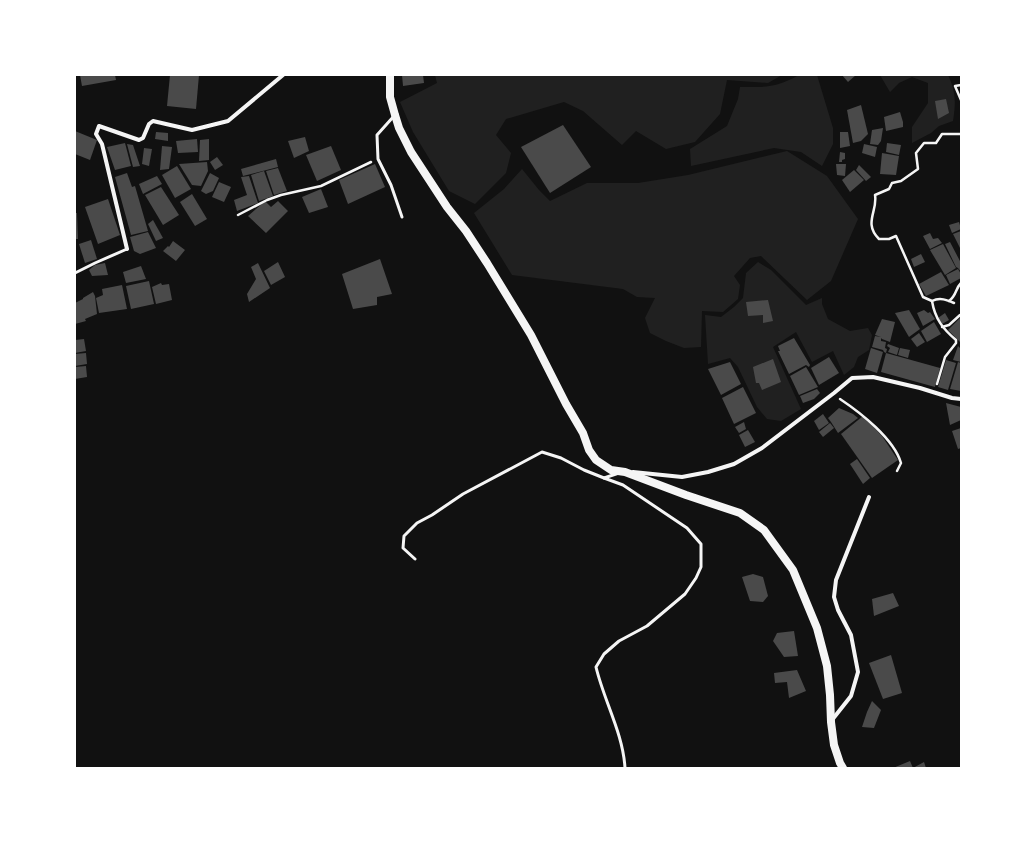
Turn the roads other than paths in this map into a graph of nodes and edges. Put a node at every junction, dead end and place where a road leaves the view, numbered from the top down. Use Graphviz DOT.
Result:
graph roads {
  1 [pos="283,75"];
  2 [pos="390,75"];
  3 [pos="394,115"];
  4 [pos="402,218"];
  5 [pos="127,249"];
  6 [pos="75,273"];
  7 [pos="961,399"];
  8 [pos="625,472"];
  9 [pos="604,478"];
  10 [pos="868,497"];
  11 [pos="416,559"];
  12 [pos="831,722"];
  13 [pos="625,768"];
  14 [pos="843,768"];
  1 -- 5 [label="street"];
  2 -- 3 [label="main road"];
  3 -- 4 [label="lane"];
  3 -- 8 [label="main road"];
  5 -- 6 [label="lane"];
  7 -- 8 [label="street"];
  8 -- 9 [label="lane"];
  8 -- 12 [label="main road"];
  9 -- 11 [label="lane"];
  9 -- 13 [label="lane"];
  10 -- 12 [label="street"];
  12 -- 14 [label="main road"];
}
